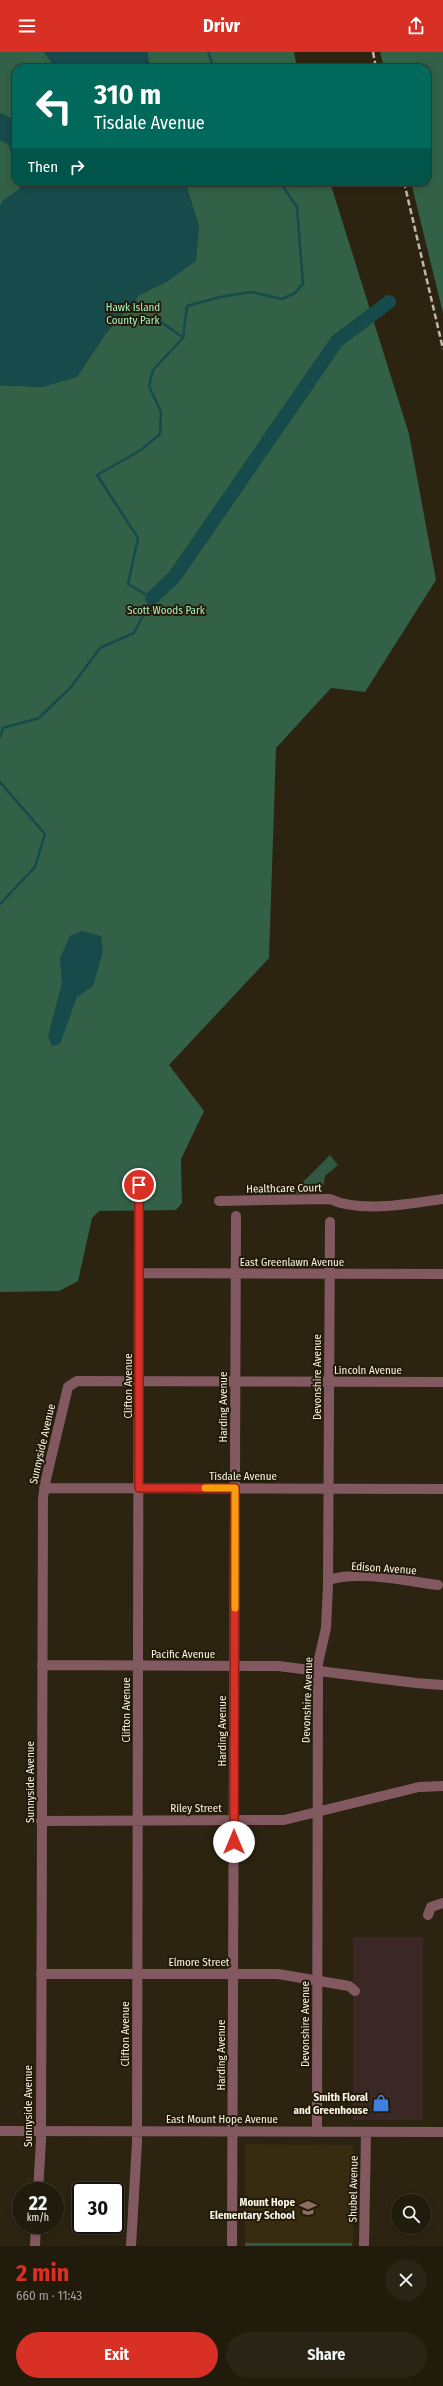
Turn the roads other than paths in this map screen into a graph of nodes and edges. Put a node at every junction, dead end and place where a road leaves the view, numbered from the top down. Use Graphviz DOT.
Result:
graph roads {
  1 [pos="139,1174"];
  2 [pos="443,1199"];
  3 [pos="219,1201"];
  4 [pos="236,1216"];
  5 [pos="330,1222"];
  6 [pos="140,1273"];
  7 [pos="236,1274"];
  8 [pos="329,1274"];
  9 [pos="443,1274"];
  10 [pos="77,1380"];
  11 [pos="140,1381"];
  12 [pos="235,1381"];
  13 [pos="329,1382"];
  14 [pos="443,1382"];
  15 [pos="44,1488"];
  16 [pos="139,1488"];
  17 [pos="235,1488"];
  18 [pos="328,1489"];
  19 [pos="443,1489"];
  20 [pos="328,1580"];
  21 [pos="438,1585"];
  22 [pos="42,1666"];
  23 [pos="139,1666"];
  24 [pos="234,1666"];
  25 [pos="318,1670"];
  26 [pos="443,1684"];
  27 [pos="443,1786"];
  28 [pos="317,1811"];
  29 [pos="41,1820"];
  30 [pos="138,1820"];
  31 [pos="234,1820"];
  32 [pos="443,1903"];
  33 [pos="428,1915"];
  34 [pos="41,1974"];
  35 [pos="137,1974"];
  36 [pos="234,1974"];
  37 [pos="317,1981"];
  38 [pos="355,1991"];
  39 [pos="0,2131"];
  40 [pos="40,2131"];
  41 [pos="137,2131"];
  42 [pos="233,2131"];
  43 [pos="317,2132"];
  44 [pos="366,2132"];
  45 [pos="443,2132"];
  46 [pos="38,2182"];
  47 [pos="36,2234"];
  48 [pos="35,2246"];
  49 [pos="131,2246"];
  50 [pos="232,2246"];
  51 [pos="364,2246"];
  1 -- 6 [label="street, Clifton Avenue"];
  2 -- 3 [label="street, Healthcare Court"];
  4 -- 7 [label="street, Harding Avenue"];
  5 -- 8 [label="street, Devonshire Avenue"];
  6 -- 7 [label="street, East Greenlawn Avenue"];
  6 -- 11 [label="street, Clifton Avenue"];
  7 -- 8 [label="street, East Greenlawn Avenue"];
  7 -- 12 [label="street, Harding Avenue"];
  8 -- 9 [label="street, East Greenlawn Avenue"];
  8 -- 13 [label="street, Devonshire Avenue"];
  10 -- 11 [label="street, Lincoln Avenue"];
  10 -- 15 [label="street, Sunnyside Avenue"];
  11 -- 12 [label="street, Lincoln Avenue"];
  11 -- 16 [label="street, Clifton Avenue"];
  12 -- 13 [label="street, Lincoln Avenue"];
  12 -- 17 [label="street, Harding Avenue"];
  13 -- 14 [label="street, Lincoln Avenue"];
  13 -- 18 [label="street, Devonshire Avenue"];
  15 -- 16 [label="street, Tisdale Avenue"];
  15 -- 22 [label="street, Sunnyside Avenue"];
  16 -- 17 [label="street, Tisdale Avenue"];
  16 -- 23 [label="street, Clifton Avenue"];
  17 -- 18 [label="street, Tisdale Avenue"];
  17 -- 24 [label="street, Harding Avenue"];
  18 -- 19 [label="street, Tisdale Avenue"];
  18 -- 20 [label="street, Devonshire Avenue"];
  20 -- 21 [label="street, Edison Avenue"];
  20 -- 25 [label="street, Devonshire Avenue"];
  22 -- 23 [label="street, Pacific Avenue"];
  22 -- 29 [label="street, Sunnyside Avenue"];
  23 -- 24 [label="street, Pacific Avenue"];
  23 -- 30 [label="street, Clifton Avenue"];
  24 -- 25 [label="street, Pacific Avenue"];
  24 -- 31 [label="street, Harding Avenue"];
  25 -- 26 [label="street, Pacific Avenue"];
  25 -- 28 [label="street, Devonshire Avenue"];
  27 -- 28 [label="street, Riley Street"];
  28 -- 31 [label="street, Riley Street"];
  28 -- 37 [label="street, Devonshire Avenue"];
  29 -- 30 [label="street, Riley Street"];
  29 -- 34 [label="street, Sunnyside Avenue"];
  30 -- 31 [label="street, Riley Street"];
  30 -- 35 [label="street, Clifton Avenue"];
  31 -- 36 [label="street, Harding Avenue"];
  32 -- 33 [label="street"];
  34 -- 35 [label="street, Elmore Street"];
  34 -- 40 [label="street, Sunnyside Avenue"];
  35 -- 36 [label="street, Elmore Street"];
  35 -- 41 [label="street, Clifton Avenue"];
  36 -- 37 [label="street, Elmore Street"];
  36 -- 42 [label="street, Harding Avenue"];
  37 -- 38 [label="street, Elmore Street"];
  37 -- 43 [label="street, Devonshire Avenue"];
  39 -- 40 [label="street, East Mount Hope Avenue"];
  40 -- 41 [label="street, East Mount Hope Avenue"];
  40 -- 46 [label="street, Sunnyside Avenue"];
  41 -- 42 [label="street, East Mount Hope Avenue"];
  41 -- 49 [label="street, Clifton Avenue"];
  42 -- 43 [label="street, East Mount Hope Avenue"];
  42 -- 50 [label="street, Harding Avenue"];
  43 -- 44 [label="street, East Mount Hope Avenue"];
  44 -- 45 [label="street, East Mount Hope Avenue"];
  44 -- 51 [label="street, Shubel Avenue"];
  47 -- 48 [label="street"];
}
